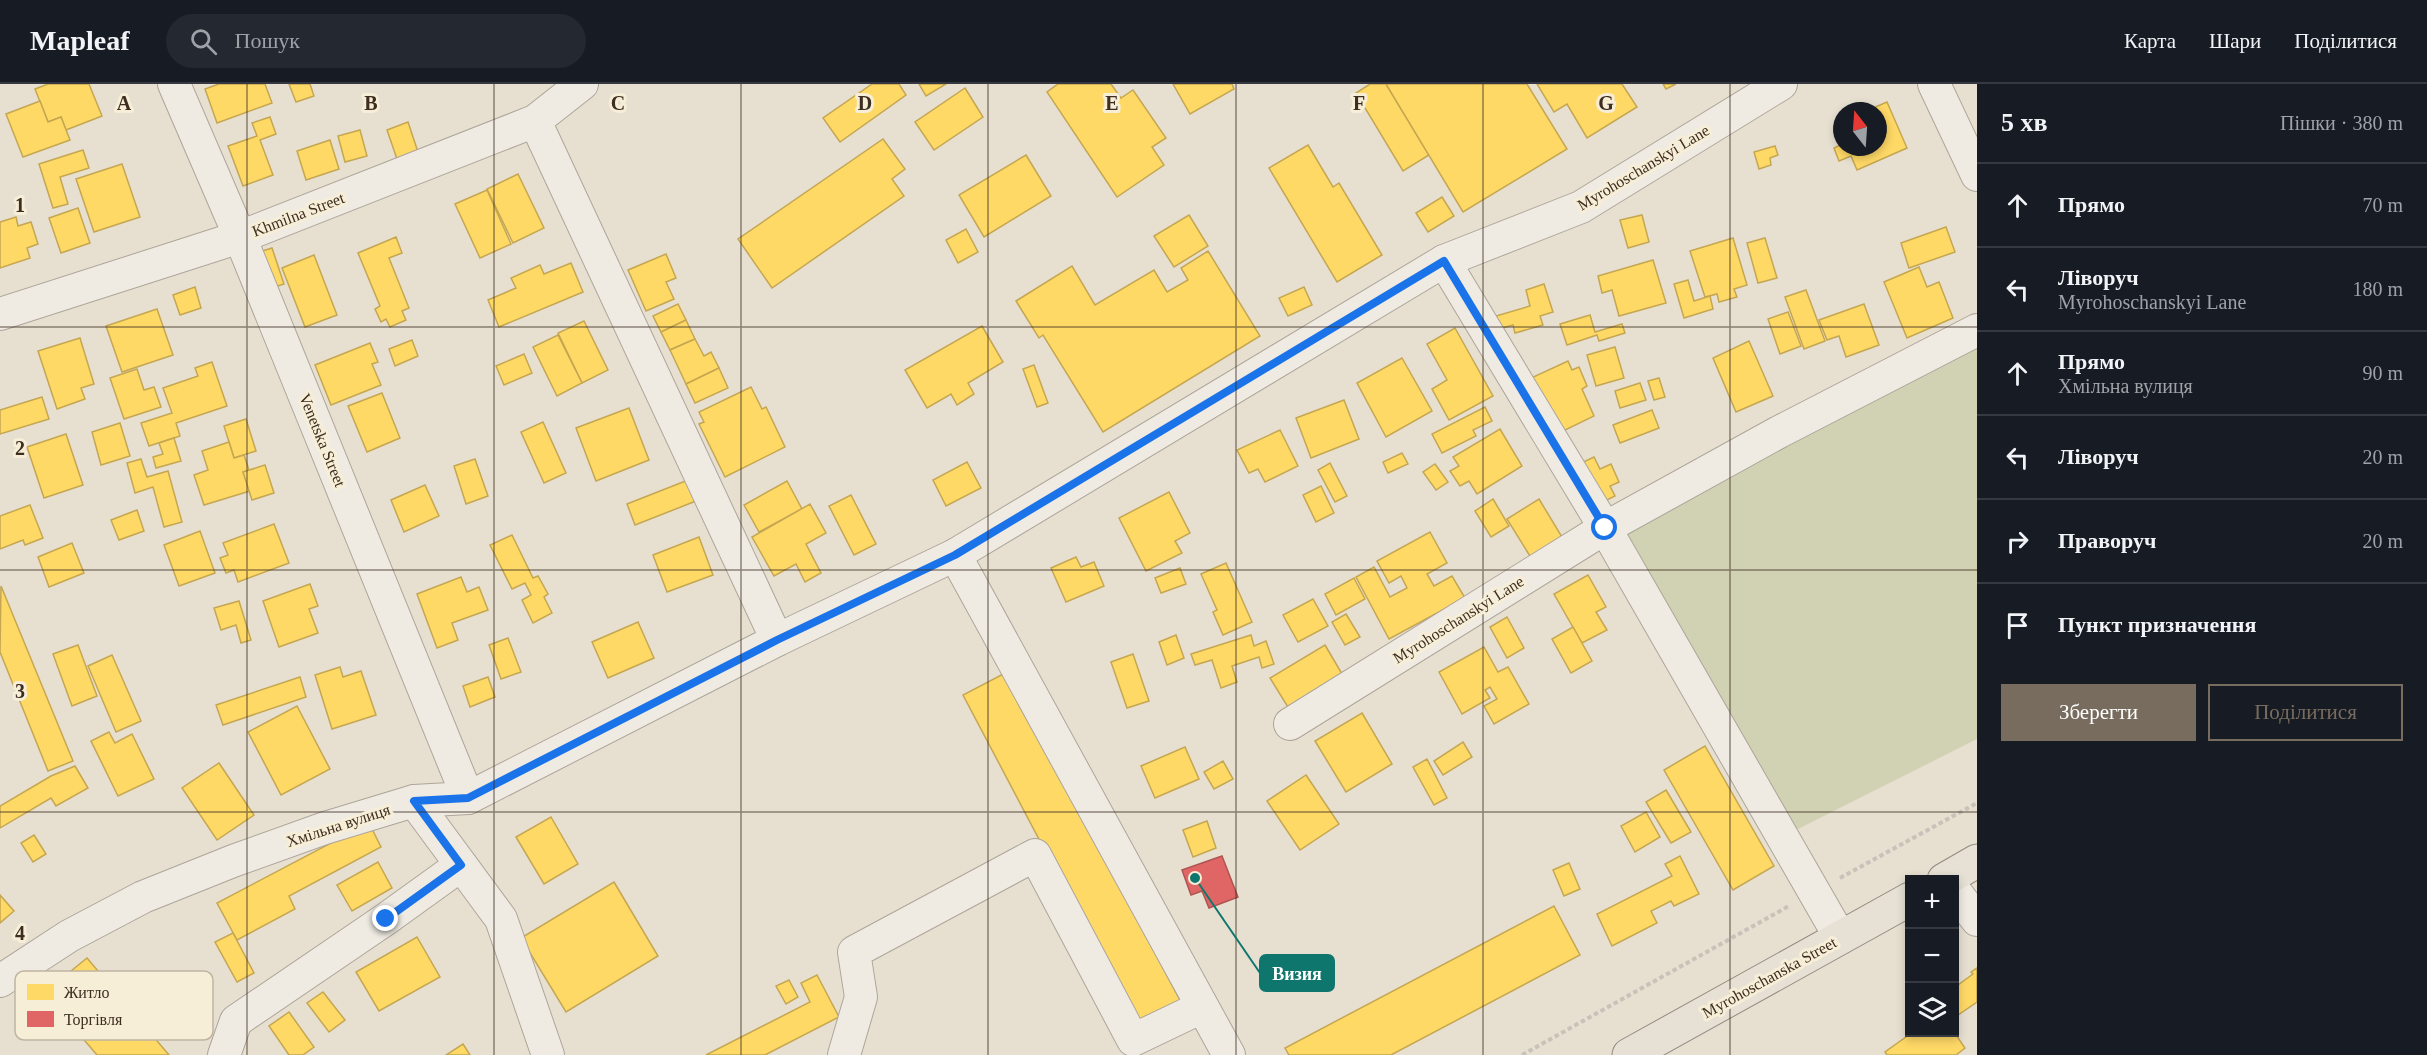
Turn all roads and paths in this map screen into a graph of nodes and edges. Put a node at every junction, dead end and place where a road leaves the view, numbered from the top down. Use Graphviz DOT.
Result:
graph roads {
  1 [pos="174,84"];
  2 [pos="582,84"];
  3 [pos="1781,84"];
  4 [pos="1934,84"];
  5 [pos="535,121"];
  6 [pos="1977,175"];
  7 [pos="240,237"];
  8 [pos="1444,261"];
  9 [pos="0,314"];
  10 [pos="1977,330"];
  11 [pos="1605,528"];
  12 [pos="955,555"];
  13 [pos="777,640"];
  14 [pos="1290,724"];
  15 [pos="468,798"];
  16 [pos="414,801"];
  17 [pos="1977,803"];
  18 [pos="1977,861"];
  19 [pos="461,865"];
  20 [pos="1958,875"];
  21 [pos="1814,892"];
  22 [pos="1959,896"];
  23 [pos="1905,902"];
  24 [pos="1977,920"];
  25 [pos="1840,937"];
  26 [pos="15,971"];
  27 [pos="15,971"];
  28 [pos="0,981"];
  29 [pos="1202,1007"];
  30 [pos="224,1055"];
  31 [pos="548,1055"];
  32 [pos="844,1055"];
  33 [pos="1228,1055"];
  34 [pos="1522,1055"];
  35 [pos="1629,1055"];
  1 -- 7 [label="street, Venetska Street"];
  2 -- 5 [label="street, Khmilna Street"];
  3 -- 8 [label="street, Myrohoschanskyi Lane"];
  4 -- 6 [label="street"];
  5 -- 7 [label="street, Khmilna Street"];
  5 -- 13 [label="street"];
  7 -- 9 [label="street, Khmilna Street"];
  7 -- 15 [label="street, Venetska Street"];
  8 -- 11 [label="street"];
  8 -- 12 [label="street, Myrohoschanskyi Lane"];
  10 -- 11 [label="street, Myrohoschanskyi Lane"];
  11 -- 14 [label="street, Myrohoschanskyi Lane"];
  11 -- 21 [label="street"];
  12 -- 13 [label="street, Myrohoschanskyi Lane"];
  12 -- 29 [label="street"];
  13 -- 15 [label="street, Хмільна вулиця"];
  15 -- 16 [label="street, Хмільна вулиця"];
  16 -- 19 [label="street"];
  16 -- 27 [label="street, Хмільна вулиця"];
  17 -- 21 [label="path"];
  18 -- 20 [label="main road"];
  19 -- 30 [label="street"];
  19 -- 31 [label="street"];
  21 -- 25 [label="street"];
  21 -- 34 [label="path"];
  22 -- 24 [label="street"];
  23 -- 25 [label="main road, Myrohoschanska Street"];
  25 -- 35 [label="main road, Myrohoschanska Street"];
  26 -- 28 [label="street, Хмільна вулиця"];
  29 -- 32 [label="street"];
  29 -- 33 [label="street"];
}
